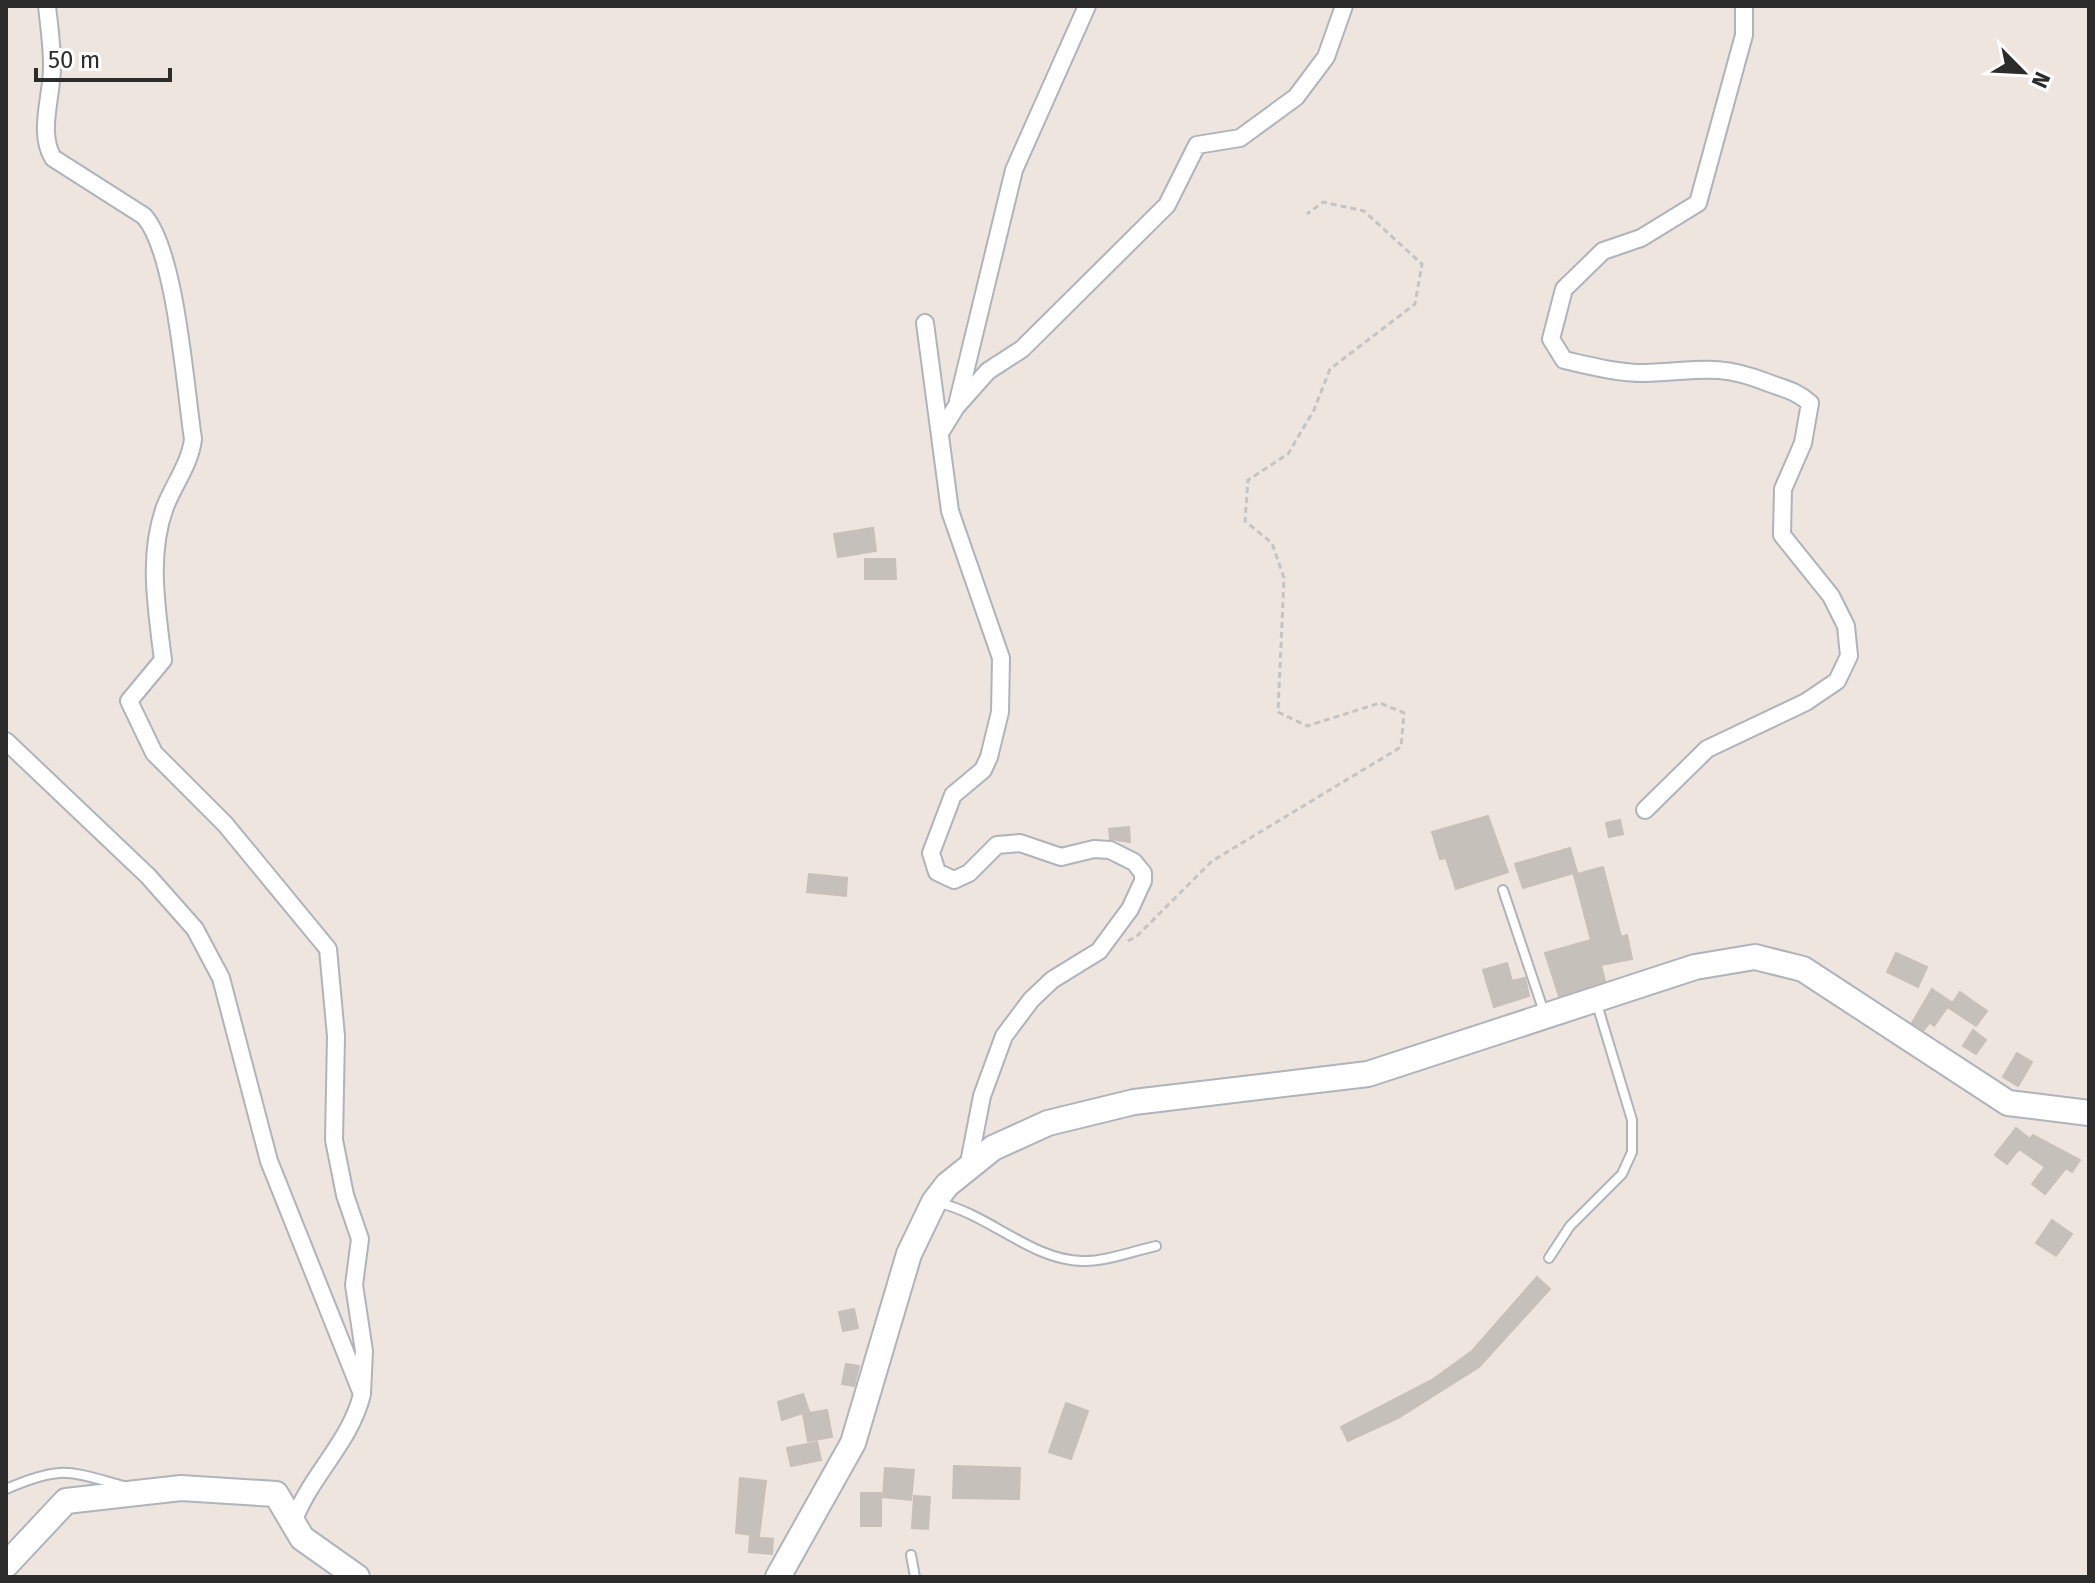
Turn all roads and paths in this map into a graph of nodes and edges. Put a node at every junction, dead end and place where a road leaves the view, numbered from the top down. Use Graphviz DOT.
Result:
graph roads {
  1 [pos="47,6"];
  2 [pos="1087,6"];
  3 [pos="1344,6"];
  4 [pos="1744,6"];
  5 [pos="1307,214"];
  6 [pos="925,323"];
  7 [pos="956,407"];
  8 [pos="940,433"];
  9 [pos="6,741"];
  10 [pos="1645,810"];
  11 [pos="1503,890"];
  12 [pos="1124,942"];
  13 [pos="1596,1000"];
  14 [pos="1545,1016"];
  15 [pos="2089,1113"];
  16 [pos="968,1168"];
  17 [pos="934,1202"];
  18 [pos="1156,1246"];
  19 [pos="1549,1258"];
  20 [pos="362,1394"];
  21 [pos="6,1489"];
  22 [pos="147,1493"];
  23 [pos="294,1520"];
  24 [pos="911,1555"];
  25 [pos="6,1565"];
  26 [pos="357,1577"];
  27 [pos="778,1577"];
  28 [pos="915,1577"];
  1 -- 20 [label="street"];
  2 -- 7 [label="street"];
  3 -- 7 [label="street"];
  4 -- 10 [label="street"];
  5 -- 12 [label="path"];
  6 -- 8 [label="street"];
  7 -- 8 [label="street"];
  8 -- 16 [label="street"];
  9 -- 20 [label="street"];
  11 -- 14 [label="lane"];
  13 -- 14 [label="main road"];
  13 -- 15 [label="main road"];
  13 -- 19 [label="lane"];
  14 -- 16 [label="main road"];
  16 -- 17 [label="main road"];
  17 -- 18 [label="lane"];
  17 -- 27 [label="main road"];
  20 -- 23 [label="street"];
  21 -- 22 [label="lane"];
  22 -- 23 [label="main road"];
  22 -- 25 [label="main road"];
  23 -- 26 [label="main road"];
  24 -- 28 [label="lane"];
}
